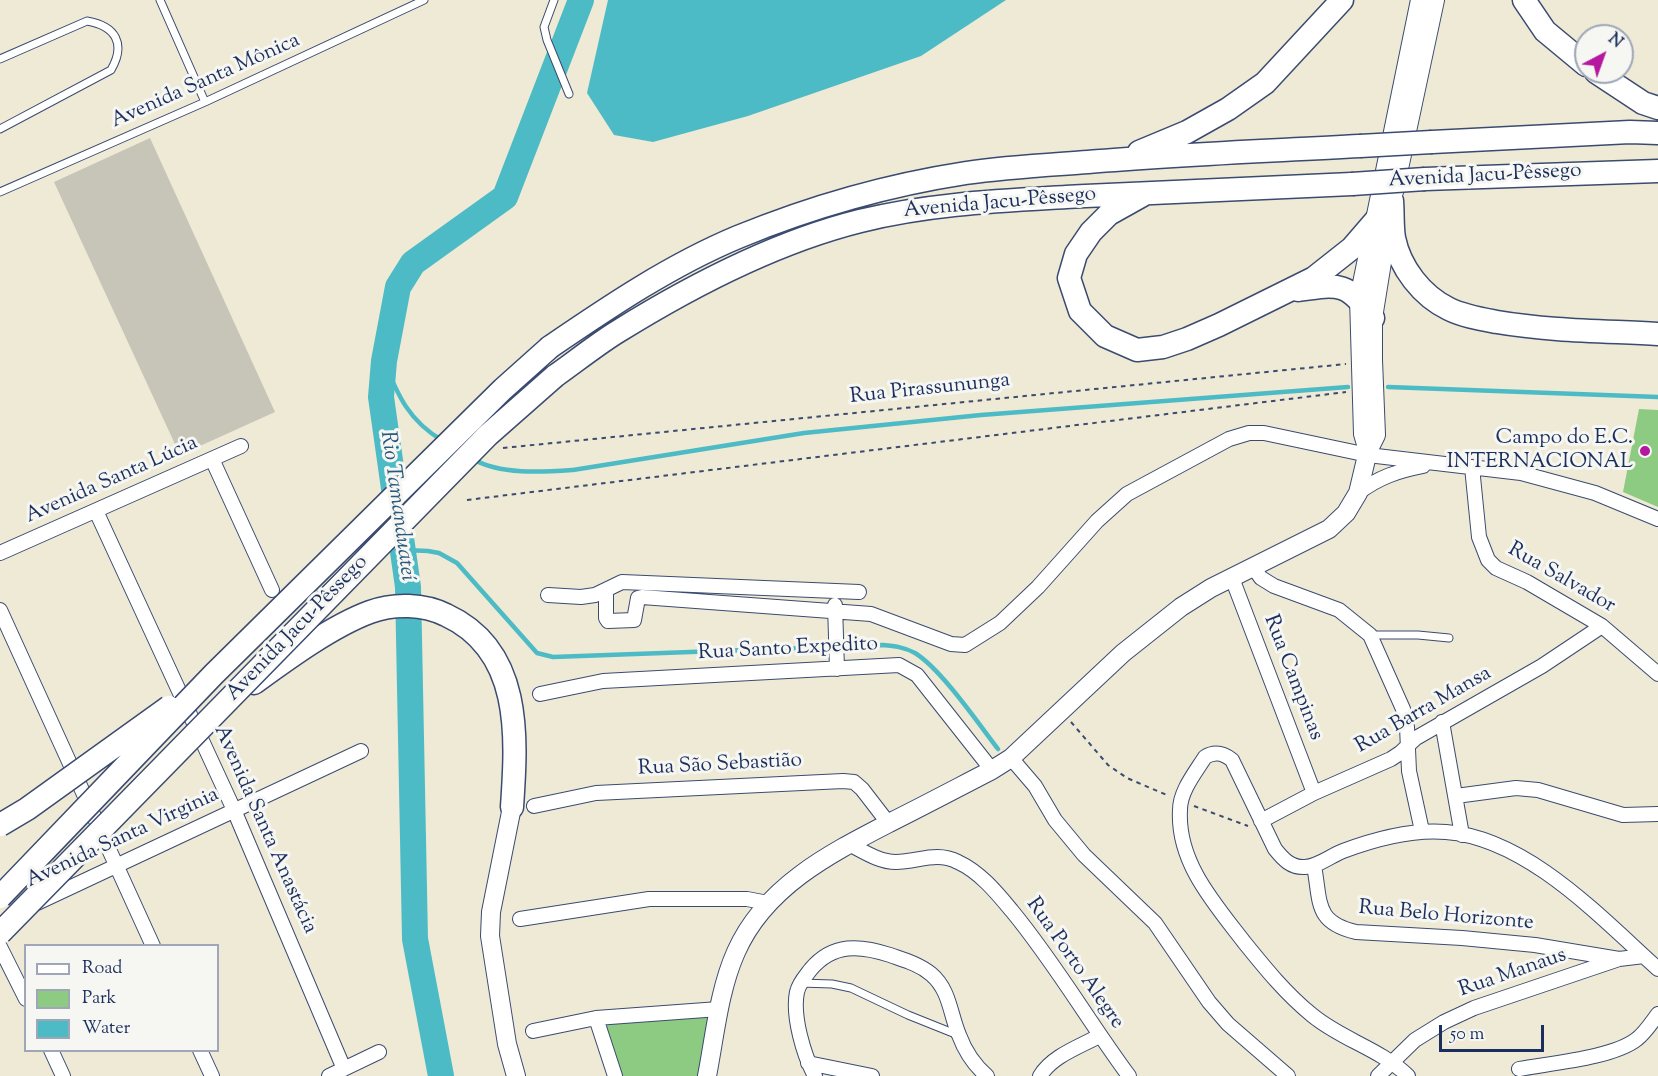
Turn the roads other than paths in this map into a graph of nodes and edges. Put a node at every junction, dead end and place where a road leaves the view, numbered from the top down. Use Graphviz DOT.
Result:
graph roads {
  1 [pos="160,0"];
  2 [pos="424,0"];
  3 [pos="554,0"];
  4 [pos="1342,0"];
  5 [pos="1420,0"];
  6 [pos="1435,0"];
  7 [pos="1524,0"];
  8 [pos="1574,55"];
  9 [pos="0,59"];
  10 [pos="1614,84"];
  11 [pos="569,94"];
  12 [pos="205,102"];
  13 [pos="1658,108"];
  14 [pos="0,129"];
  15 [pos="1658,134"];
  16 [pos="1124,159"];
  17 [pos="1658,171"];
  18 [pos="0,192"];
  19 [pos="1149,192"];
  20 [pos="1392,201"];
  21 [pos="1377,219"];
  22 [pos="1290,291"];
  23 [pos="1359,298"];
  24 [pos="1373,318"];
  25 [pos="1658,334"];
  26 [pos="241,446"];
  27 [pos="1368,453"];
  28 [pos="212,459"];
  29 [pos="1437,463"];
  30 [pos="1472,467"];
  31 [pos="1358,493"];
  32 [pos="96,511"];
  33 [pos="1658,519"];
  34 [pos="0,553"];
  35 [pos="1252,567"];
  36 [pos="1232,578"];
  37 [pos="272,590"];
  38 [pos="606,591"];
  39 [pos="859,592"];
  40 [pos="834,593"];
  41 [pos="548,595"];
  42 [pos="0,610"];
  43 [pos="836,612"];
  44 [pos="1602,626"];
  45 [pos="1370,635"];
  46 [pos="1449,638"];
  47 [pos="837,669"];
  48 [pos="214,674"];
  49 [pos="1658,674"];
  50 [pos="540,694"];
  51 [pos="230,699"];
  52 [pos="1442,722"];
  53 [pos="1408,745"];
  54 [pos="361,751"];
  55 [pos="1011,758"];
  56 [pos="993,770"];
  57 [pos="1314,793"];
  58 [pos="1456,796"];
  59 [pos="523,806"];
  60 [pos="234,810"];
  61 [pos="1658,814"];
  62 [pos="889,824"];
  63 [pos="0,825"];
  64 [pos="1263,827"];
  65 [pos="1422,831"];
  66 [pos="1462,834"];
  67 [pos="849,844"];
  68 [pos="117,865"];
  69 [pos="1314,866"];
  70 [pos="0,897"];
  71 [pos="768,903"];
  72 [pos="520,919"];
  73 [pos="0,920"];
  74 [pos="0,933"];
  75 [pos="153,944"];
  76 [pos="0,947"];
  77 [pos="1644,956"];
  78 [pos="1619,959"];
  79 [pos="1658,969"];
  80 [pos="800,983"];
  81 [pos="24,995"];
  82 [pos="719,1009"];
  83 [pos="1658,1014"];
  84 [pos="596,1018"];
  85 [pos="533,1031"];
  86 [pos="958,1035"];
  87 [pos="1099,1036"];
  88 [pos="52,1052"];
  89 [pos="201,1052"];
  90 [pos="379,1052"];
  91 [pos="1392,1061"];
  92 [pos="808,1063"];
  93 [pos="344,1069"];
  94 [pos="1520,1069"];
  95 [pos="63,1076"];
  96 [pos="212,1076"];
  97 [pos="329,1076"];
  98 [pos="516,1076"];
  99 [pos="615,1076"];
  100 [pos="707,1076"];
  101 [pos="815,1076"];
  102 [pos="872,1076"];
  103 [pos="987,1076"];
  104 [pos="1040,1076"];
  105 [pos="1129,1076"];
  106 [pos="1288,1076"];
  107 [pos="1378,1076"];
  108 [pos="1408,1076"];
  1 -- 12 [label="lane"];
  2 -- 12 [label="lane, Avenida Santa Mônica"];
  3 -- 11 [label="lane"];
  4 -- 16 [label="highway"];
  5 -- 21 [label="main road"];
  6 -- 20 [label="main road"];
  7 -- 8 [label="highway"];
  9 -- 14 [label="lane"];
  10 -- 13 [label="highway"];
  12 -- 18 [label="lane, Avenida Santa Mônica"];
  15 -- 16 [label="highway, Avenida Jacu-Pêssego, bridge"];
  16 -- 48 [label="highway, Avenida Jacu-Pêssego, bridge"];
  17 -- 19 [label="highway, Avenida Jacu-Pêssego, bridge"];
  19 -- 22 [label="highway"];
  19 -- 51 [label="highway, Avenida Jacu-Pêssego, bridge"];
  20 -- 24 [label="main road"];
  20 -- 25 [label="highway"];
  21 -- 22 [label="highway"];
  21 -- 23 [label="main road"];
  22 -- 23 [label="highway"];
  23 -- 24 [label="highway"];
  23 -- 27 [label="main road"];
  24 -- 27 [label="main road"];
  26 -- 28 [label="street, Avenida Santa Lúcia"];
  27 -- 29 [label="street"];
  27 -- 31 [label="main road"];
  27 -- 43 [label="street"];
  28 -- 32 [label="street, Avenida Santa Lúcia"];
  28 -- 37 [label="street"];
  29 -- 30 [label="street"];
  29 -- 31 [label="street"];
  30 -- 33 [label="street"];
  30 -- 44 [label="street, Rua Salvador"];
  31 -- 35 [label="main road"];
  32 -- 34 [label="street, Avenida Santa Lúcia"];
  32 -- 60 [label="street, Avenida Santa Anastácia"];
  35 -- 36 [label="main road"];
  35 -- 45 [label="street"];
  36 -- 55 [label="main road"];
  36 -- 57 [label="street, Rua Campinas"];
  38 -- 40 [label="street"];
  38 -- 41 [label="street"];
  38 -- 43 [label="street"];
  39 -- 40 [label="street"];
  40 -- 43 [label="street"];
  42 -- 68 [label="street"];
  43 -- 47 [label="street"];
  44 -- 49 [label="street, Rua Salvador"];
  44 -- 52 [label="street, Rua Barra Mansa"];
  45 -- 46 [label="lane"];
  45 -- 53 [label="street"];
  47 -- 50 [label="street, Rua Santo Expedito"];
  47 -- 56 [label="street, Rua Santo Expedito"];
  48 -- 63 [label="highway, bridge"];
  48 -- 70 [label="highway, Avenida Jacu-Pêssego, bridge"];
  51 -- 59 [label="highway, bridge"];
  51 -- 74 [label="highway, Avenida Jacu-Pêssego, bridge"];
  52 -- 53 [label="street, Rua Barra Mansa"];
  52 -- 58 [label="street"];
  53 -- 57 [label="street, Rua Barra Mansa"];
  53 -- 65 [label="street"];
  54 -- 60 [label="street, Avenida Santa Virginia"];
  55 -- 56 [label="main road"];
  55 -- 106 [label="street"];
  56 -- 62 [label="main road"];
  57 -- 64 [label="street, Rua Barra Mansa"];
  58 -- 61 [label="street"];
  58 -- 66 [label="street"];
  59 -- 62 [label="street, Rua São Sebastião"];
  59 -- 98 [label="main road"];
  60 -- 68 [label="street, Avenida Santa Virginia"];
  60 -- 93 [label="street, Avenida Santa Anastácia"];
  62 -- 67 [label="main road"];
  64 -- 69 [label="street"];
  64 -- 91 [label="street"];
  65 -- 66 [label="street"];
  65 -- 69 [label="street"];
  66 -- 77 [label="street"];
  67 -- 71 [label="main road"];
  67 -- 87 [label="street, Rua Porto Alegre"];
  68 -- 73 [label="street, Avenida Santa Virginia"];
  68 -- 75 [label="street"];
  69 -- 78 [label="street, Rua Belo Horizonte"];
  71 -- 72 [label="street"];
  71 -- 82 [label="main road"];
  76 -- 81 [label="street"];
  77 -- 78 [label="street, Rua Manaus"];
  77 -- 79 [label="street"];
  78 -- 91 [label="street, Rua Manaus"];
  80 -- 86 [label="lane"];
  80 -- 86 [label="street"];
  80 -- 92 [label="street"];
  82 -- 84 [label="street"];
  82 -- 100 [label="main road"];
  83 -- 94 [label="street"];
  84 -- 85 [label="street"];
  84 -- 99 [label="street"];
  86 -- 103 [label="street"];
  87 -- 104 [label="street"];
  87 -- 105 [label="street, Rua Porto Alegre"];
  88 -- 95 [label="street"];
  89 -- 96 [label="street"];
  90 -- 93 [label="street"];
  91 -- 107 [label="street, Rua Manaus"];
  91 -- 108 [label="street"];
  92 -- 101 [label="street"];
  92 -- 102 [label="street"];
  93 -- 97 [label="street"];
}
